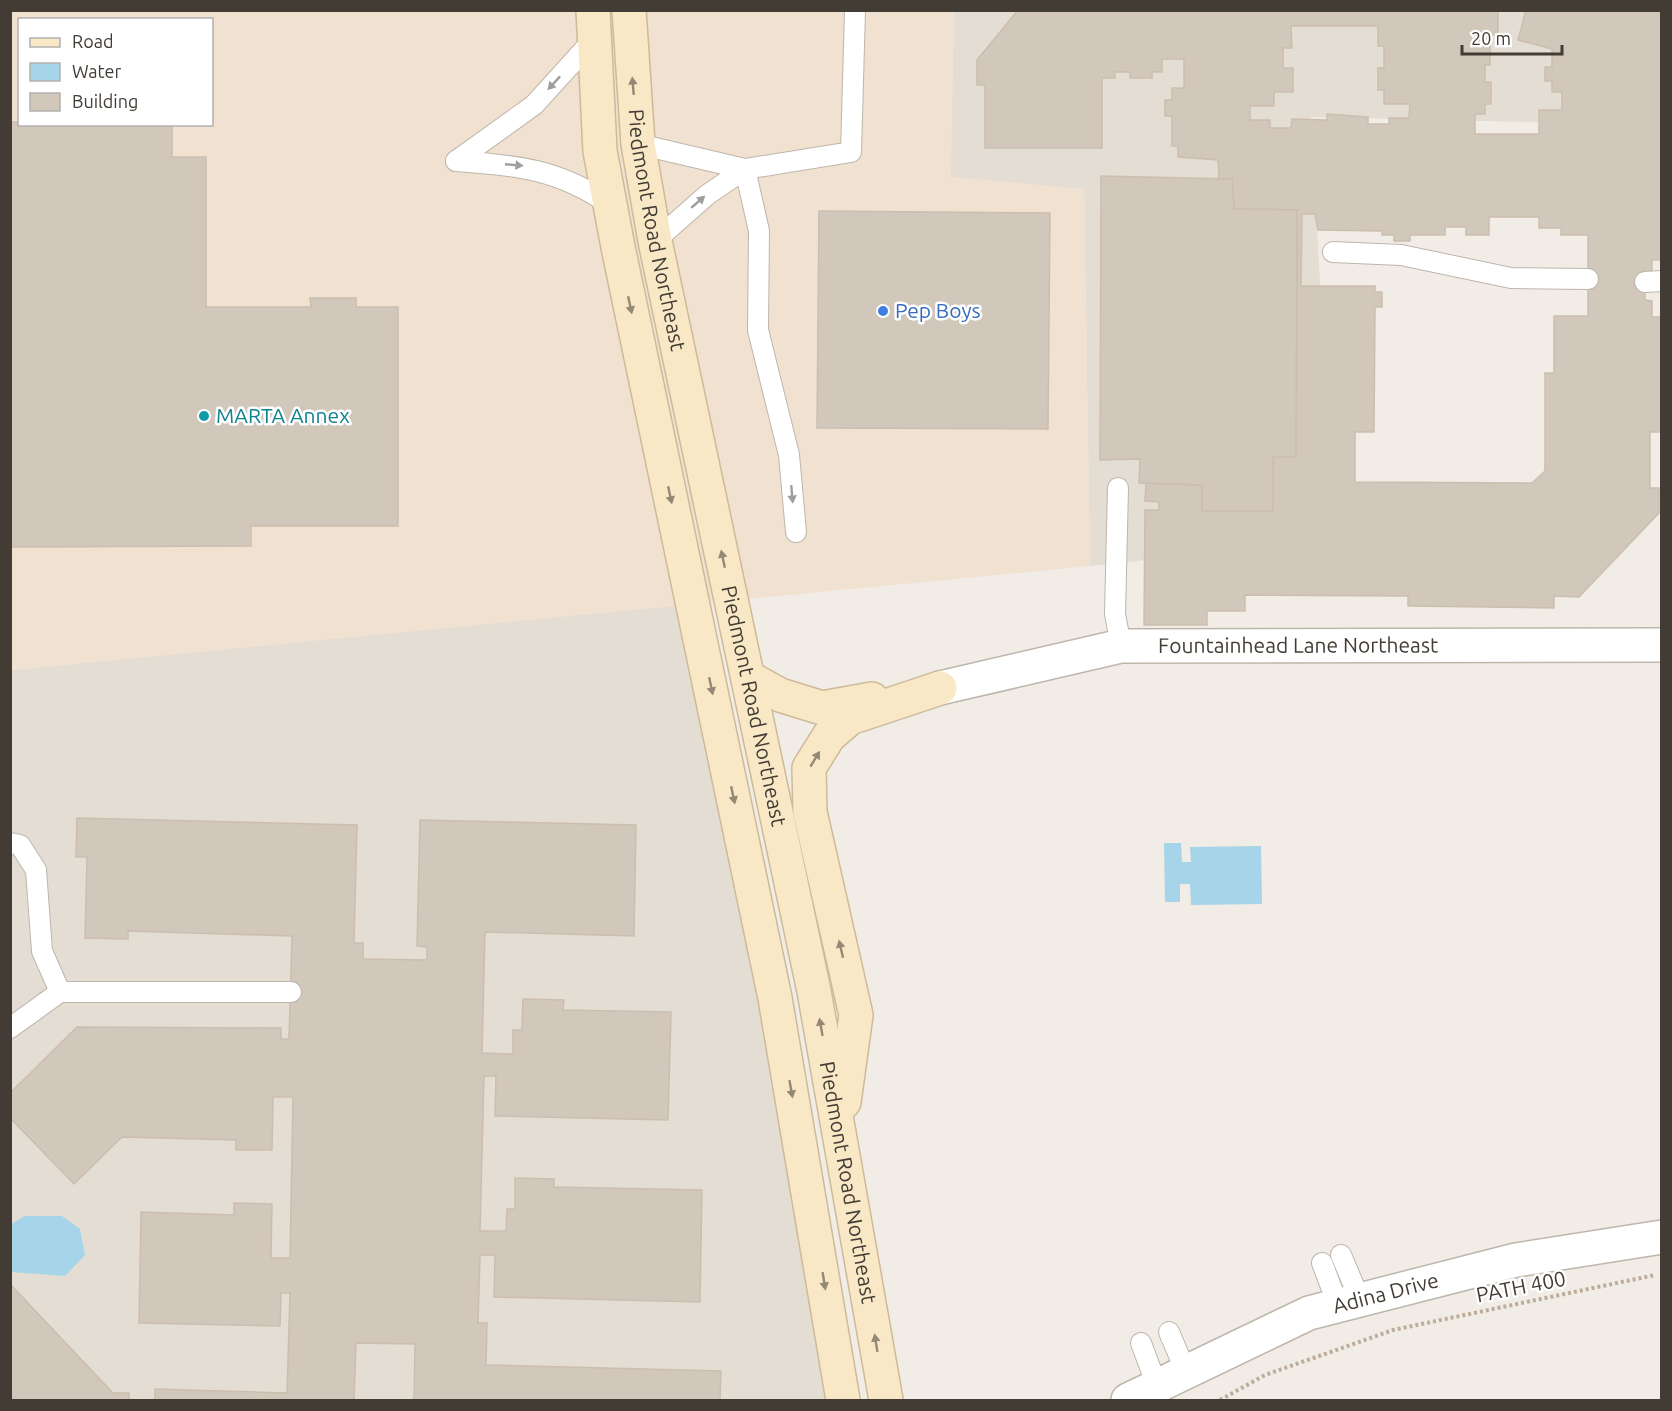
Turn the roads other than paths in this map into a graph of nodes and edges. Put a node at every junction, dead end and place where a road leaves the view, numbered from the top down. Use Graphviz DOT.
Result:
graph roads {
  1 [pos="629,10"];
  2 [pos="855,10"];
  3 [pos="593,25"];
  4 [pos="638,144"];
  5 [pos="745,169"];
  6 [pos="610,205"];
  7 [pos="655,241"];
  8 [pos="1333,252"];
  9 [pos="1588,279"];
  10 [pos="1118,488"];
  11 [pos="796,532"];
  12 [pos="1662,645"];
  13 [pos="1121,646"];
  14 [pos="749,678"];
  15 [pos="940,688"];
  16 [pos="10,843"];
  17 [pos="60,992"];
  18 [pos="291,992"];
  19 [pos="10,1028"];
  20 [pos="840,1131"];
  21 [pos="1662,1237"];
  22 [pos="1341,1255"];
  23 [pos="1322,1263"];
  24 [pos="1349,1302"];
  25 [pos="1169,1332"];
  26 [pos="1141,1343"];
  27 [pos="1186,1372"];
  28 [pos="1157,1386"];
  29 [pos="843,1401"];
  30 [pos="886,1401"];
  31 [pos="1128,1401"];
  4 -- 1 [label="main road, Piedmont Road Northeast, one-way"];
  2 -- 5 [label="lane"];
  3 -- 6 [label="main road, Piedmont Road Northeast"];
  3 -- 6 [label="lane, one-way"];
  4 -- 5 [label="lane"];
  4 -- 7 [label="main road, Piedmont Road Northeast"];
  7 -- 5 [label="lane, one-way"];
  5 -- 11 [label="lane, one-way"];
  6 -- 29 [label="main road, Piedmont Road Northeast, one-way"];
  14 -- 7 [label="main road, Piedmont Road Northeast, one-way"];
  8 -- 9 [label="lane"];
  10 -- 13 [label="lane"];
  12 -- 13 [label="street, Fountainhead Lane Northeast"];
  13 -- 15 [label="street, Fountainhead Lane Northeast"];
  14 -- 15 [label="main road"];
  20 -- 14 [label="main road, Piedmont Road Northeast, one-way"];
  20 -- 15 [label="main road, one-way"];
  16 -- 17 [label="lane"];
  17 -- 18 [label="lane"];
  17 -- 19 [label="lane"];
  30 -- 20 [label="main road, Piedmont Road Northeast, one-way"];
  21 -- 24 [label="street, Adina Drive"];
  22 -- 24 [label="lane"];
  23 -- 24 [label="lane"];
  24 -- 27 [label="street, Adina Drive"];
  25 -- 27 [label="lane"];
  26 -- 28 [label="lane"];
  27 -- 28 [label="street, Adina Drive"];
  28 -- 31 [label="street, Adina Drive"];
}
